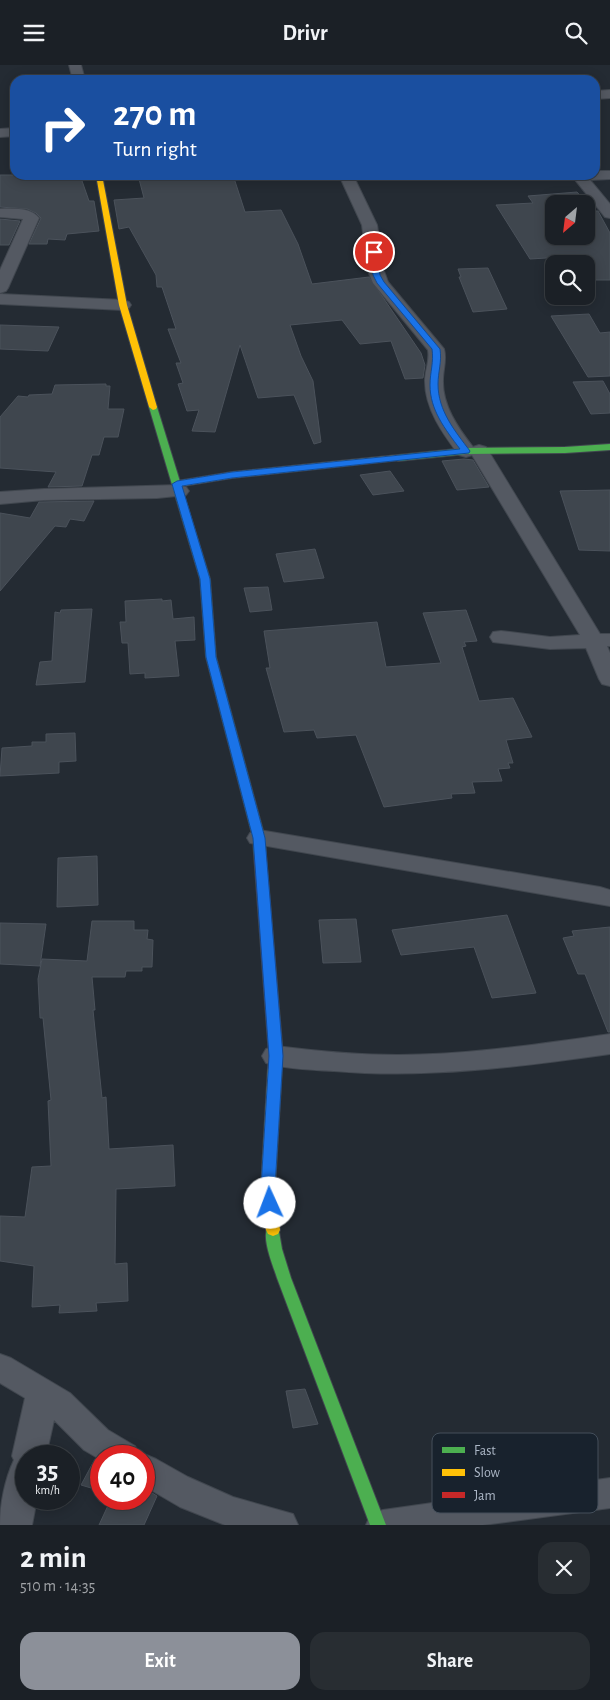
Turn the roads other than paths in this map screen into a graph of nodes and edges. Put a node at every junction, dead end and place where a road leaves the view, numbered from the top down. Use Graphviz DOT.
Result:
graph roads {
  1 [pos="100,180"];
  2 [pos="348,180"];
  3 [pos="583,180"];
  4 [pos="0,213"];
  5 [pos="610,214"];
  6 [pos="2,299"];
  7 [pos="123,305"];
  8 [pos="610,447"];
  9 [pos="472,451"];
  10 [pos="178,487"];
  11 [pos="0,498"];
  12 [pos="500,637"];
  13 [pos="602,640"];
  14 [pos="610,679"];
  15 [pos="259,838"];
  16 [pos="610,898"];
  17 [pos="610,1044"];
  18 [pos="276,1056"];
  19 [pos="0,1367"];
  20 [pos="42,1392"];
  21 [pos="31,1445"];
  22 [pos="104,1445"];
  23 [pos="155,1475"];
  24 [pos="18,1510"];
  25 [pos="460,1513"];
  26 [pos="15,1525"];
  27 [pos="281,1525"];
  28 [pos="378,1525"];
  29 [pos="383,1525"];
  1 -- 7 [label="street"];
  2 -- 9 [label="street"];
  3 -- 5 [label="street"];
  4 -- 6 [label="street"];
  6 -- 7 [label="street"];
  7 -- 10 [label="street"];
  8 -- 9 [label="street"];
  9 -- 10 [label="street"];
  9 -- 13 [label="street"];
  10 -- 11 [label="street"];
  10 -- 15 [label="street"];
  12 -- 13 [label="street"];
  13 -- 14 [label="street"];
  15 -- 16 [label="street"];
  15 -- 18 [label="street"];
  17 -- 18 [label="street"];
  18 -- 28 [label="street"];
  19 -- 20 [label="street"];
  20 -- 21 [label="street"];
  20 -- 22 [label="street"];
  23 -- 27 [label="street"];
  24 -- 26 [label="street"];
  25 -- 29 [label="street"];
}
